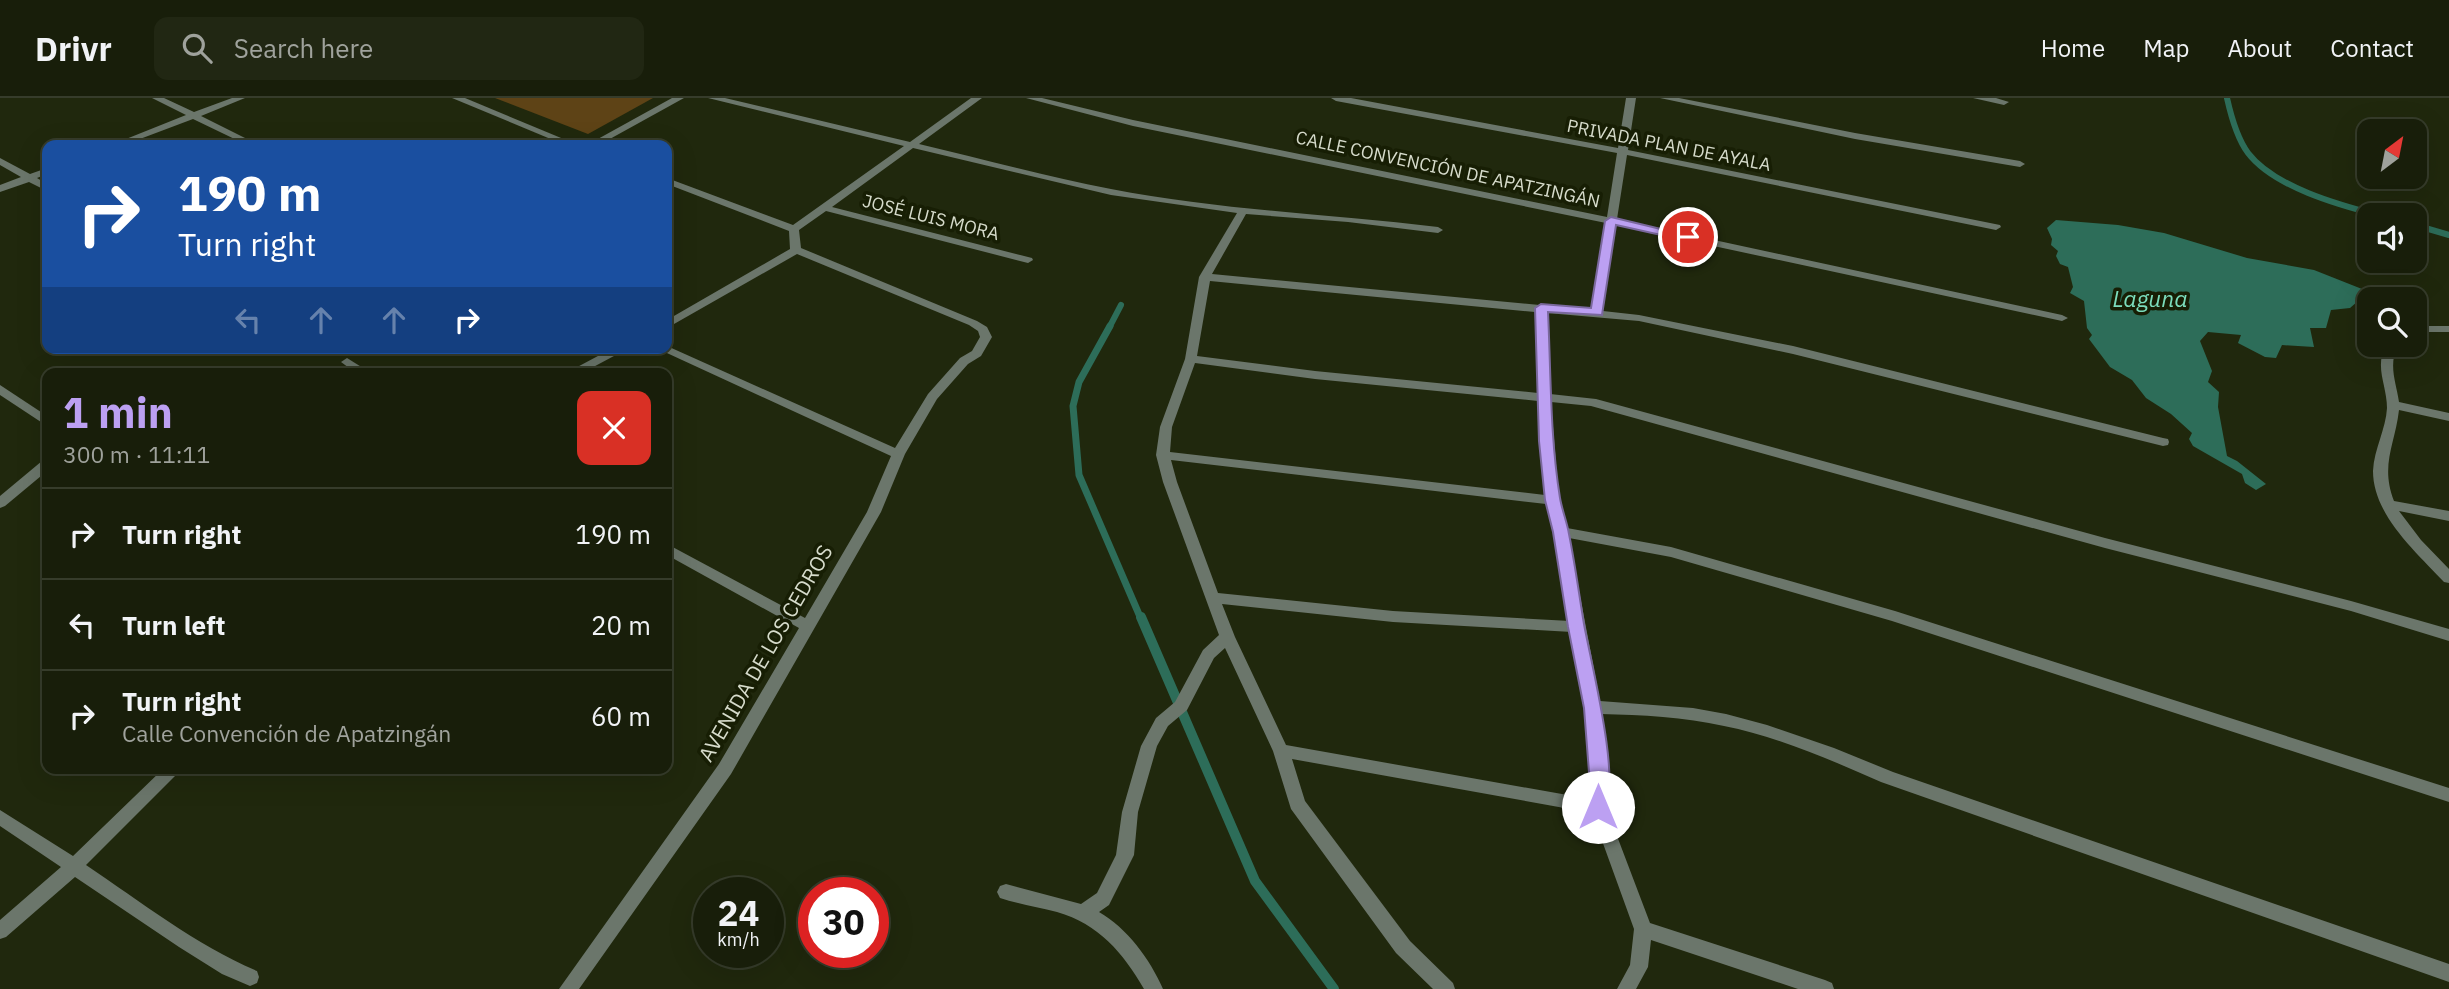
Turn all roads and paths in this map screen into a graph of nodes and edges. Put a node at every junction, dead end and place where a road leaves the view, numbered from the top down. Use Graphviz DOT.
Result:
graph roads {
  1 [pos="156,98"];
  2 [pos="240,98"];
  3 [pos="457,98"];
  4 [pos="678,98"];
  5 [pos="713,98"];
  6 [pos="977,98"];
  7 [pos="1031,98"];
  8 [pos="1336,98"];
  9 [pos="1631,98"];
  10 [pos="1665,98"];
  11 [pos="1978,98"];
  12 [pos="2004,102"];
  13 [pos="1390,103"];
  14 [pos="194,116"];
  15 [pos="129,140"];
  16 [pos="244,140"];
  17 [pos="561,140"];
  18 [pos="601,140"];
  19 [pos="914,144"];
  20 [pos="1625,152"];
  21 [pos="0,161"];
  22 [pos="2020,164"];
  23 [pos="42,173"];
  24 [pos="30,178"];
  25 [pos="672,183"];
  26 [pos="42,185"];
  27 [pos="0,189"];
  28 [pos="825,208"];
  29 [pos="1243,211"];
  30 [pos="1611,221"];
  31 [pos="1996,227"];
  32 [pos="794,229"];
  33 [pos="1438,230"];
  34 [pos="796,250"];
  35 [pos="1028,260"];
  36 [pos="1205,277"];
  37 [pos="1541,308"];
  38 [pos="1597,312"];
  39 [pos="2062,318"];
  40 [pos="672,322"];
  41 [pos="2427,329"];
  42 [pos="2449,329"];
  43 [pos="672,352"];
  44 [pos="611,354"];
  45 [pos="2386,357"];
  46 [pos="1191,359"];
  47 [pos="347,362"];
  48 [pos="357,368"];
  49 [pos="582,368"];
  50 [pos="0,389"];
  51 [pos="1544,396"];
  52 [pos="2393,405"];
  53 [pos="2449,417"];
  54 [pos="42,418"];
  55 [pos="2163,442"];
  56 [pos="898,454"];
  57 [pos="1163,455"];
  58 [pos="42,468"];
  59 [pos="1552,500"];
  60 [pos="0,503"];
  61 [pos="2389,505"];
  62 [pos="2449,516"];
  63 [pos="1561,532"];
  64 [pos="672,552"];
  65 [pos="2449,578"];
  66 [pos="1212,597"];
  67 [pos="807,626"];
  68 [pos="1576,627"];
  69 [pos="2449,635"];
  70 [pos="1227,637"];
  71 [pos="1593,708"];
  72 [pos="1281,751"];
  73 [pos="168,774"];
  74 [pos="2449,795"];
  75 [pos="1598,807"];
  76 [pos="0,817"];
  77 [pos="73,867"];
  78 [pos="1006,891"];
  79 [pos="1082,913"];
  80 [pos="1643,929"];
  81 [pos="0,931"];
  82 [pos="2449,973"];
  83 [pos="250,977"];
  84 [pos="568,989"];
  85 [pos="1154,989"];
  86 [pos="1447,989"];
  87 [pos="1626,989"];
  88 [pos="1825,989"];
  1 -- 14 [label="street"];
  2 -- 14 [label="street"];
  3 -- 17 [label="street"];
  4 -- 18 [label="street"];
  5 -- 19 [label="street"];
  6 -- 19 [label="street"];
  7 -- 30 [label="street, CALLE CONVENCIÓN DE APATZINGÁN"];
  8 -- 13 [label="street, PRIVADA PLAN DE AYALA"];
  9 -- 20 [label="street"];
  10 -- 22 [label="street"];
  11 -- 12 [label="street"];
  13 -- 20 [label="street, PRIVADA PLAN DE AYALA"];
  14 -- 15 [label="street"];
  14 -- 16 [label="street"];
  19 -- 28 [label="street"];
  19 -- 29 [label="street"];
  20 -- 30 [label="street"];
  20 -- 31 [label="street, PRIVADA PLAN DE AYALA"];
  21 -- 24 [label="street"];
  23 -- 24 [label="street"];
  24 -- 26 [label="street"];
  24 -- 27 [label="street"];
  25 -- 32 [label="street"];
  28 -- 32 [label="street"];
  28 -- 35 [label="street, JOSÉ LUIS MORA"];
  29 -- 33 [label="street"];
  29 -- 36 [label="street"];
  30 -- 38 [label="street"];
  30 -- 39 [label="street, CALLE CONVENCIÓN DE APATZINGÁN"];
  32 -- 34 [label="street"];
  34 -- 40 [label="street"];
  34 -- 56 [label="street, AVENIDA DE LOS CEDROS"];
  36 -- 37 [label="street"];
  36 -- 46 [label="street"];
  37 -- 38 [label="street"];
  37 -- 51 [label="street"];
  38 -- 55 [label="street"];
  41 -- 42 [label="street"];
  43 -- 56 [label="street"];
  44 -- 49 [label="street"];
  45 -- 52 [label="street"];
  46 -- 51 [label="street"];
  46 -- 57 [label="street"];
  47 -- 48 [label="street"];
  50 -- 54 [label="street"];
  51 -- 59 [label="street"];
  51 -- 69 [label="street"];
  52 -- 53 [label="street"];
  52 -- 61 [label="street"];
  56 -- 67 [label="street, AVENIDA DE LOS CEDROS"];
  57 -- 59 [label="street"];
  57 -- 66 [label="street"];
  58 -- 60 [label="street"];
  59 -- 63 [label="street"];
  61 -- 62 [label="street"];
  61 -- 65 [label="street"];
  63 -- 68 [label="street"];
  63 -- 74 [label="street"];
  64 -- 67 [label="street"];
  66 -- 68 [label="street"];
  66 -- 70 [label="street"];
  67 -- 84 [label="street, AVENIDA DE LOS CEDROS"];
  68 -- 71 [label="street"];
  70 -- 72 [label="street"];
  70 -- 79 [label="street"];
  71 -- 75 [label="street"];
  71 -- 82 [label="street"];
  72 -- 75 [label="street"];
  72 -- 86 [label="street"];
  73 -- 77 [label="street"];
  75 -- 80 [label="street"];
  76 -- 77 [label="street"];
  77 -- 81 [label="street"];
  77 -- 83 [label="street"];
  78 -- 79 [label="street"];
  79 -- 85 [label="street"];
  80 -- 87 [label="street"];
  80 -- 88 [label="street"];
}
